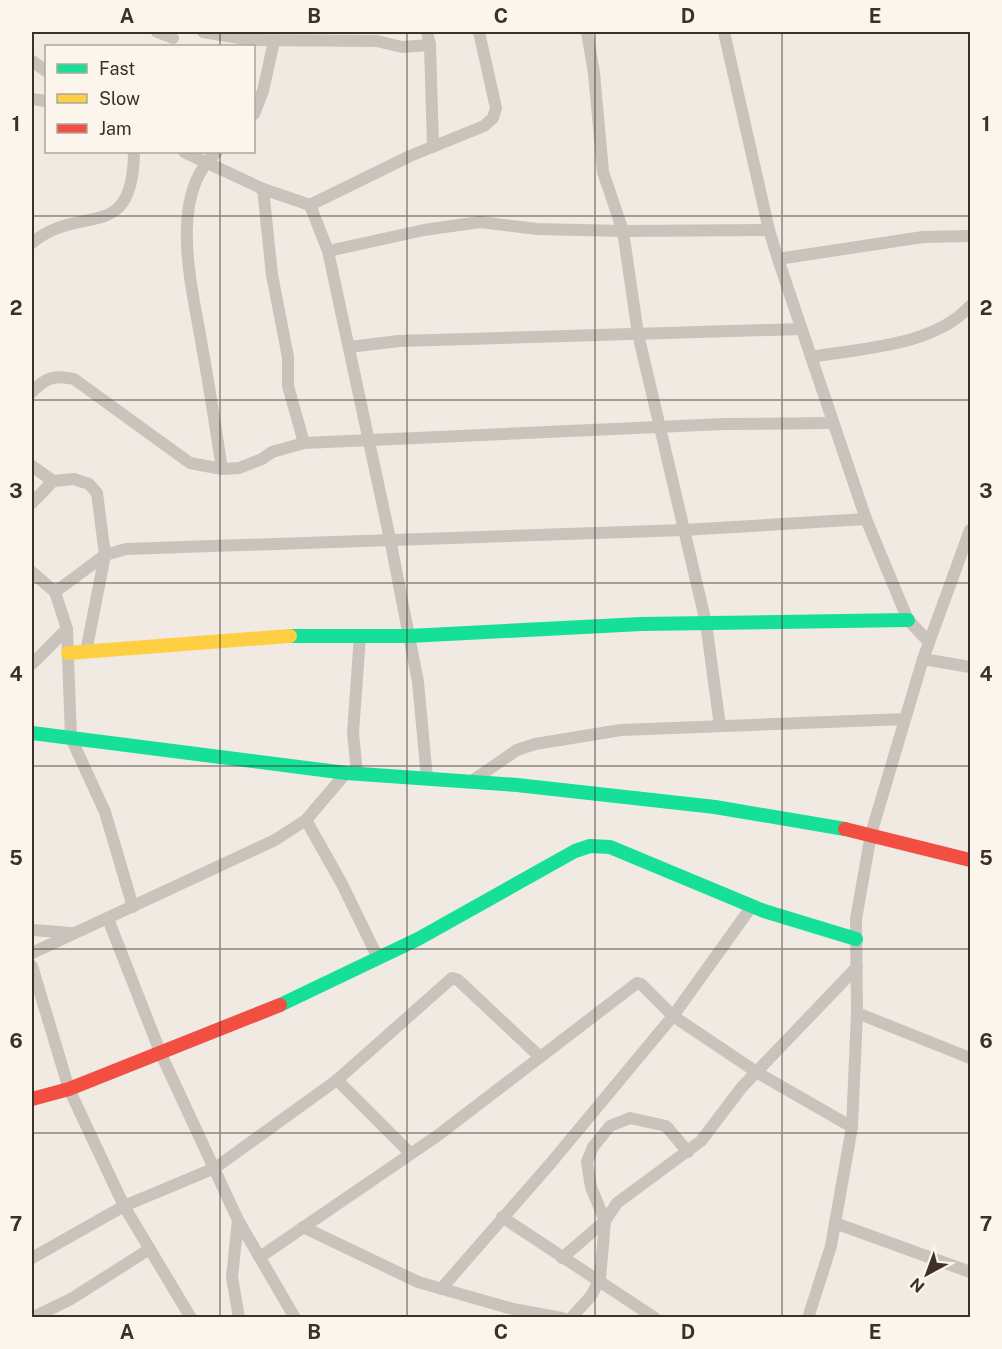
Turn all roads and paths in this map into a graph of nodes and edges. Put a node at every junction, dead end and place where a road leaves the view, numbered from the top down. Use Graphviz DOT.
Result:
graph roads {
  1 [pos="157,32"];
  2 [pos="204,32"];
  3 [pos="426,32"];
  4 [pos="479,32"];
  5 [pos="587,32"];
  6 [pos="724,32"];
  7 [pos="173,39"];
  8 [pos="273,41"];
  9 [pos="430,45"];
  10 [pos="32,61"];
  11 [pos="45,70"];
  12 [pos="255,111"];
  13 [pos="433,147"];
  14 [pos="134,153"];
  15 [pos="186,153"];
  16 [pos="216,153"];
  17 [pos="205,162"];
  18 [pos="263,189"];
  19 [pos="310,205"];
  20 [pos="769,230"];
  21 [pos="623,231"];
  22 [pos="970,236"];
  23 [pos="33,241"];
  24 [pos="328,251"];
  25 [pos="778,259"];
  26 [pos="970,306"];
  27 [pos="801,329"];
  28 [pos="638,334"];
  29 [pos="349,347"];
  30 [pos="811,357"];
  31 [pos="32,392"];
  32 [pos="833,423"];
  33 [pos="661,427"];
  34 [pos="369,440"];
  35 [pos="304,443"];
  36 [pos="32,466"];
  37 [pos="222,469"];
  38 [pos="53,481"];
  39 [pos="32,504"];
  40 [pos="866,519"];
  41 [pos="684,530"];
  42 [pos="970,530"];
  43 [pos="390,539"];
  44 [pos="105,555"];
  45 [pos="32,572"];
  46 [pos="55,592"];
  47 [pos="909,620"];
  48 [pos="706,623"];
  49 [pos="67,629"];
  50 [pos="360,636"];
  51 [pos="409,636"];
  52 [pos="929,642"];
  53 [pos="86,652"];
  54 [pos="68,653"];
  55 [pos="923,659"];
  56 [pos="32,664"];
  57 [pos="970,667"];
  58 [pos="905,719"];
  59 [pos="720,726"];
  60 [pos="32,733"];
  61 [pos="71,738"];
  62 [pos="351,773"];
  63 [pos="427,778"];
  64 [pos="472,781"];
  65 [pos="306,820"];
  66 [pos="871,834"];
  67 [pos="970,860"];
  68 [pos="752,906"];
  69 [pos="133,907"];
  70 [pos="108,919"];
  71 [pos="32,930"];
  72 [pos="75,933"];
  73 [pos="856,939"];
  74 [pos="32,953"];
  75 [pos="378,958"];
  76 [pos="32,966"];
  77 [pos="856,967"];
  78 [pos="857,1013"];
  79 [pos="673,1016"];
  80 [pos="160,1054"];
  81 [pos="539,1056"];
  82 [pos="970,1058"];
  83 [pos="758,1073"];
  84 [pos="337,1080"];
  85 [pos="69,1089"];
  86 [pos="32,1099"];
  87 [pos="852,1127"];
  88 [pos="688,1152"];
  89 [pos="410,1153"];
  90 [pos="215,1168"];
  91 [pos="124,1206"];
  92 [pos="502,1217"];
  93 [pos="238,1220"];
  94 [pos="605,1221"];
  95 [pos="835,1223"];
  96 [pos="303,1227"];
  97 [pos="148,1250"];
  98 [pos="260,1257"];
  99 [pos="32,1258"];
  100 [pos="562,1258"];
  101 [pos="970,1272"];
  102 [pos="600,1279"];
  103 [pos="441,1289"];
  104 [pos="518,1313"];
  105 [pos="32,1317"];
  106 [pos="191,1317"];
  107 [pos="239,1317"];
  108 [pos="295,1317"];
  109 [pos="562,1317"];
  110 [pos="571,1317"];
  111 [pos="655,1317"];
  112 [pos="808,1317"];
  1 -- 7 [label="street"];
  2 -- 8 [label="street"];
  3 -- 9 [label="street"];
  4 -- 13 [label="street"];
  5 -- 21 [label="street"];
  6 -- 20 [label="street"];
  8 -- 9 [label="street"];
  8 -- 12 [label="street"];
  9 -- 13 [label="street"];
  10 -- 11 [label="street"];
  13 -- 19 [label="street"];
  14 -- 23 [label="street"];
  15 -- 17 [label="street"];
  16 -- 17 [label="street"];
  17 -- 18 [label="street"];
  17 -- 37 [label="street"];
  18 -- 19 [label="street"];
  18 -- 35 [label="street"];
  19 -- 24 [label="street"];
  20 -- 21 [label="street"];
  20 -- 25 [label="street"];
  21 -- 24 [label="street"];
  21 -- 28 [label="street"];
  22 -- 25 [label="street"];
  24 -- 29 [label="street"];
  25 -- 27 [label="street"];
  26 -- 30 [label="street"];
  27 -- 28 [label="street"];
  27 -- 30 [label="street"];
  28 -- 29 [label="street"];
  28 -- 33 [label="street"];
  29 -- 34 [label="street"];
  30 -- 32 [label="street"];
  31 -- 37 [label="street"];
  32 -- 33 [label="street"];
  32 -- 40 [label="street"];
  33 -- 34 [label="street"];
  33 -- 41 [label="street"];
  34 -- 35 [label="street"];
  34 -- 43 [label="street"];
  35 -- 37 [label="street"];
  36 -- 38 [label="street"];
  38 -- 39 [label="street"];
  38 -- 44 [label="street"];
  40 -- 41 [label="street"];
  40 -- 47 [label="street"];
  41 -- 43 [label="street"];
  41 -- 48 [label="street"];
  42 -- 52 [label="street"];
  43 -- 44 [label="street"];
  43 -- 51 [label="street"];
  44 -- 46 [label="street"];
  44 -- 53 [label="street"];
  45 -- 46 [label="street"];
  46 -- 49 [label="street"];
  47 -- 48 [label="street"];
  47 -- 52 [label="street"];
  48 -- 51 [label="street"];
  48 -- 59 [label="street"];
  49 -- 54 [label="street"];
  49 -- 56 [label="street"];
  50 -- 51 [label="street"];
  50 -- 53 [label="street"];
  50 -- 62 [label="street"];
  51 -- 63 [label="street"];
  52 -- 55 [label="street"];
  53 -- 54 [label="street"];
  54 -- 61 [label="street"];
  55 -- 57 [label="street"];
  55 -- 58 [label="street"];
  58 -- 59 [label="street"];
  58 -- 66 [label="street"];
  59 -- 64 [label="street"];
  60 -- 61 [label="street"];
  61 -- 62 [label="street"];
  61 -- 69 [label="street"];
  62 -- 63 [label="street"];
  62 -- 65 [label="street"];
  63 -- 64 [label="street"];
  64 -- 66 [label="street"];
  65 -- 69 [label="street"];
  65 -- 75 [label="street"];
  66 -- 67 [label="street"];
  66 -- 73 [label="street"];
  68 -- 73 [label="street"];
  68 -- 75 [label="street"];
  68 -- 79 [label="street"];
  69 -- 70 [label="street"];
  70 -- 72 [label="street"];
  70 -- 80 [label="street"];
  71 -- 72 [label="street"];
  72 -- 74 [label="street"];
  73 -- 77 [label="street"];
  75 -- 80 [label="street"];
  76 -- 85 [label="street"];
  77 -- 78 [label="street"];
  77 -- 83 [label="street"];
  78 -- 82 [label="street"];
  78 -- 87 [label="street"];
  79 -- 81 [label="street"];
  79 -- 83 [label="street"];
  79 -- 92 [label="street"];
  80 -- 85 [label="street"];
  80 -- 90 [label="street"];
  81 -- 84 [label="street"];
  81 -- 89 [label="street"];
  83 -- 87 [label="street"];
  83 -- 88 [label="street"];
  84 -- 89 [label="street"];
  84 -- 90 [label="street"];
  85 -- 86 [label="street"];
  85 -- 91 [label="street"];
  87 -- 95 [label="street"];
  88 -- 94 [label="street"];
  88 -- 94 [label="street"];
  89 -- 96 [label="street"];
  90 -- 91 [label="street"];
  90 -- 93 [label="street"];
  91 -- 97 [label="street"];
  91 -- 99 [label="street"];
  92 -- 100 [label="street"];
  92 -- 103 [label="street"];
  93 -- 98 [label="street"];
  93 -- 107 [label="street"];
  94 -- 100 [label="street"];
  94 -- 102 [label="street"];
  95 -- 101 [label="street"];
  95 -- 112 [label="street"];
  96 -- 98 [label="street"];
  96 -- 103 [label="street"];
  97 -- 105 [label="street"];
  97 -- 106 [label="street"];
  98 -- 108 [label="street"];
  100 -- 102 [label="street"];
  102 -- 110 [label="street"];
  102 -- 111 [label="street"];
  103 -- 104 [label="street"];
  104 -- 109 [label="street"];
}
